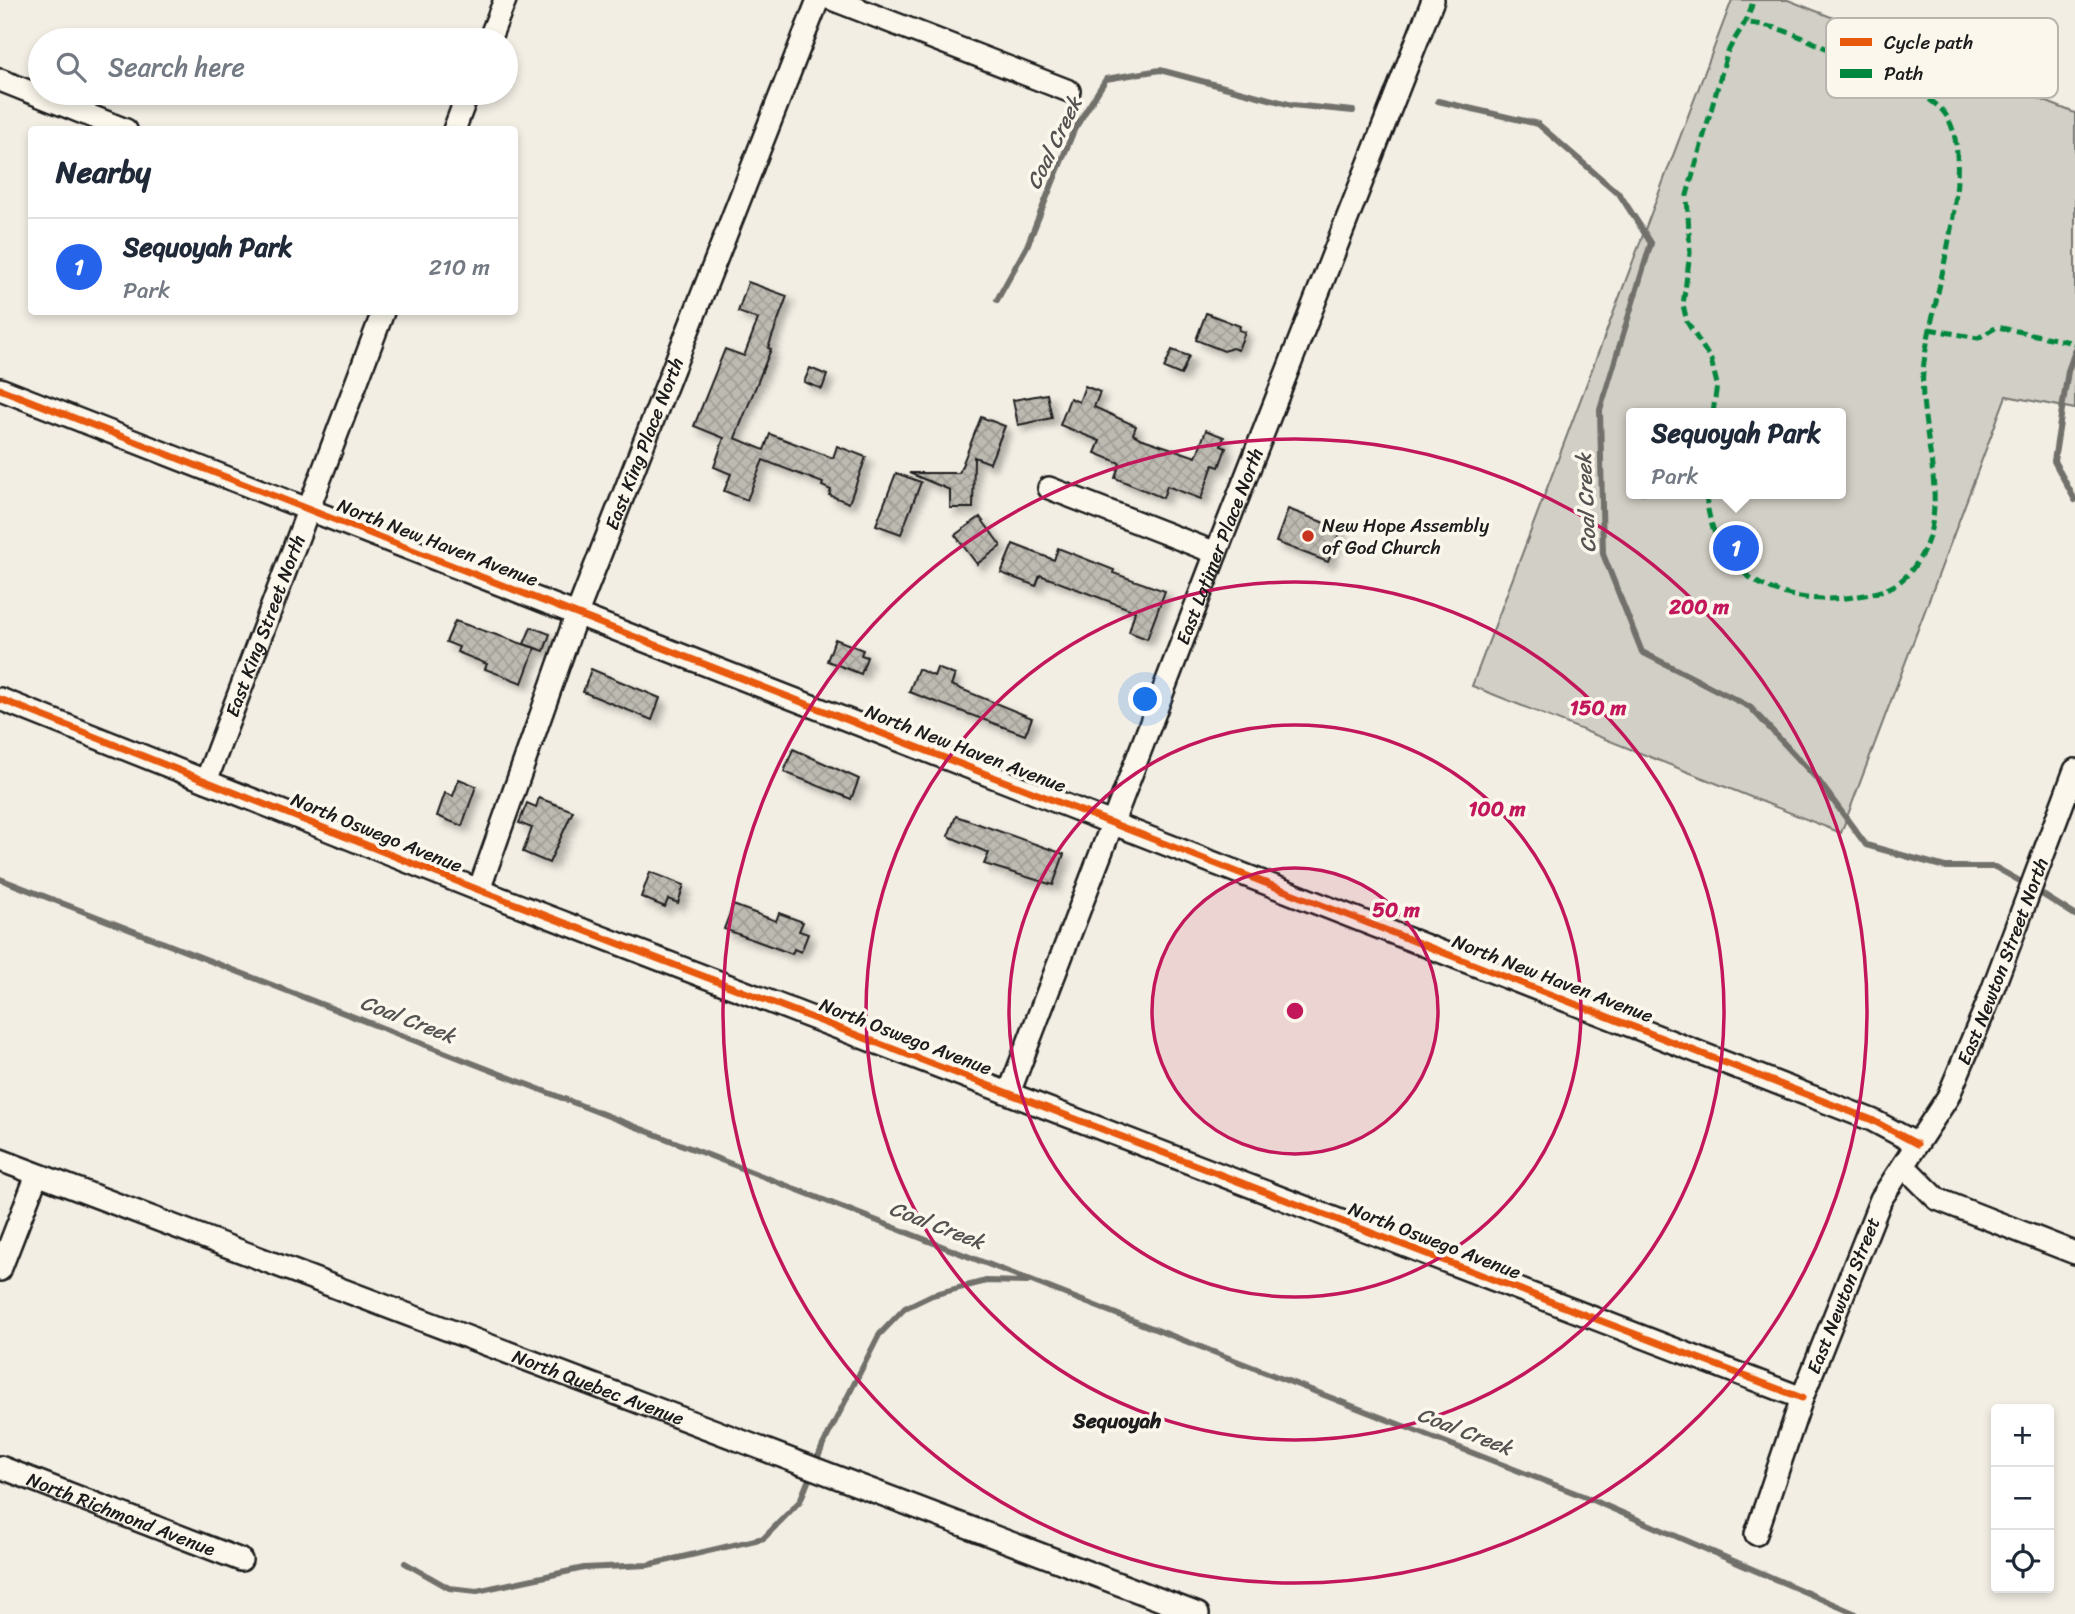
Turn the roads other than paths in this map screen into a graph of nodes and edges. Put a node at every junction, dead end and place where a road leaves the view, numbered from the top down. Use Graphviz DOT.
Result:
graph roads {
  1 [pos="505,0"];
  2 [pos="818,0"];
  3 [pos="834,0"];
  4 [pos="1433,0"];
  5 [pos="494,28"];
  6 [pos="0,80"];
  7 [pos="1069,90"];
  8 [pos="28,91"];
  9 [pos="63,105"];
  10 [pos="463,105"];
  11 [pos="116,126"];
  12 [pos="456,126"];
  13 [pos="382,315"];
  14 [pos="0,389"];
  15 [pos="1049,488"];
  16 [pos="310,509"];
  17 [pos="1216,553"];
  18 [pos="577,613"];
  19 [pos="0,699"];
  20 [pos="2075,770"];
  21 [pos="206,781"];
  22 [pos="1113,822"];
  23 [pos="479,890"];
  24 [pos="1009,1093"];
  25 [pos="1917,1144"];
  26 [pos="0,1160"];
  27 [pos="1904,1166"];
  28 [pos="37,1175"];
  29 [pos="2075,1253"];
  30 [pos="0,1270"];
  31 [pos="1802,1398"];
  32 [pos="0,1467"];
  33 [pos="1756,1534"];
  34 [pos="242,1560"];
  35 [pos="1159,1607"];
  36 [pos="1198,1614"];
  1 -- 5 [label="street"];
  2 -- 18 [label="street, East King Place North"];
  3 -- 7 [label="street"];
  4 -- 17 [label="street, East Latimer Place North"];
  6 -- 8 [label="street"];
  9 -- 11 [label="street"];
  10 -- 12 [label="street"];
  13 -- 16 [label="street, East King Street North"];
  14 -- 16 [label="street, North New Haven Avenue"];
  15 -- 17 [label="street"];
  16 -- 18 [label="street, North New Haven Avenue"];
  16 -- 21 [label="street, East King Street North"];
  17 -- 22 [label="street, East Latimer Place North"];
  18 -- 22 [label="street, North New Haven Avenue"];
  18 -- 23 [label="street, East King Place North"];
  19 -- 21 [label="street, North Oswego Avenue"];
  20 -- 25 [label="street, East Newton Street North"];
  21 -- 23 [label="street, North Oswego Avenue"];
  22 -- 24 [label="street, East Latimer Place North"];
  22 -- 25 [label="street, North New Haven Avenue"];
  23 -- 24 [label="street, North Oswego Avenue"];
  24 -- 31 [label="street, North Oswego Avenue"];
  25 -- 27 [label="street, East Newton Street"];
  26 -- 28 [label="street, North Quebec Avenue"];
  27 -- 29 [label="street"];
  27 -- 31 [label="street, East Newton Street"];
  28 -- 30 [label="street"];
  28 -- 35 [label="street, North Quebec Avenue"];
  31 -- 33 [label="street, East Newton Street"];
  32 -- 34 [label="street, North Richmond Avenue"];
  35 -- 36 [label="street, North Quebec Avenue"];
}
